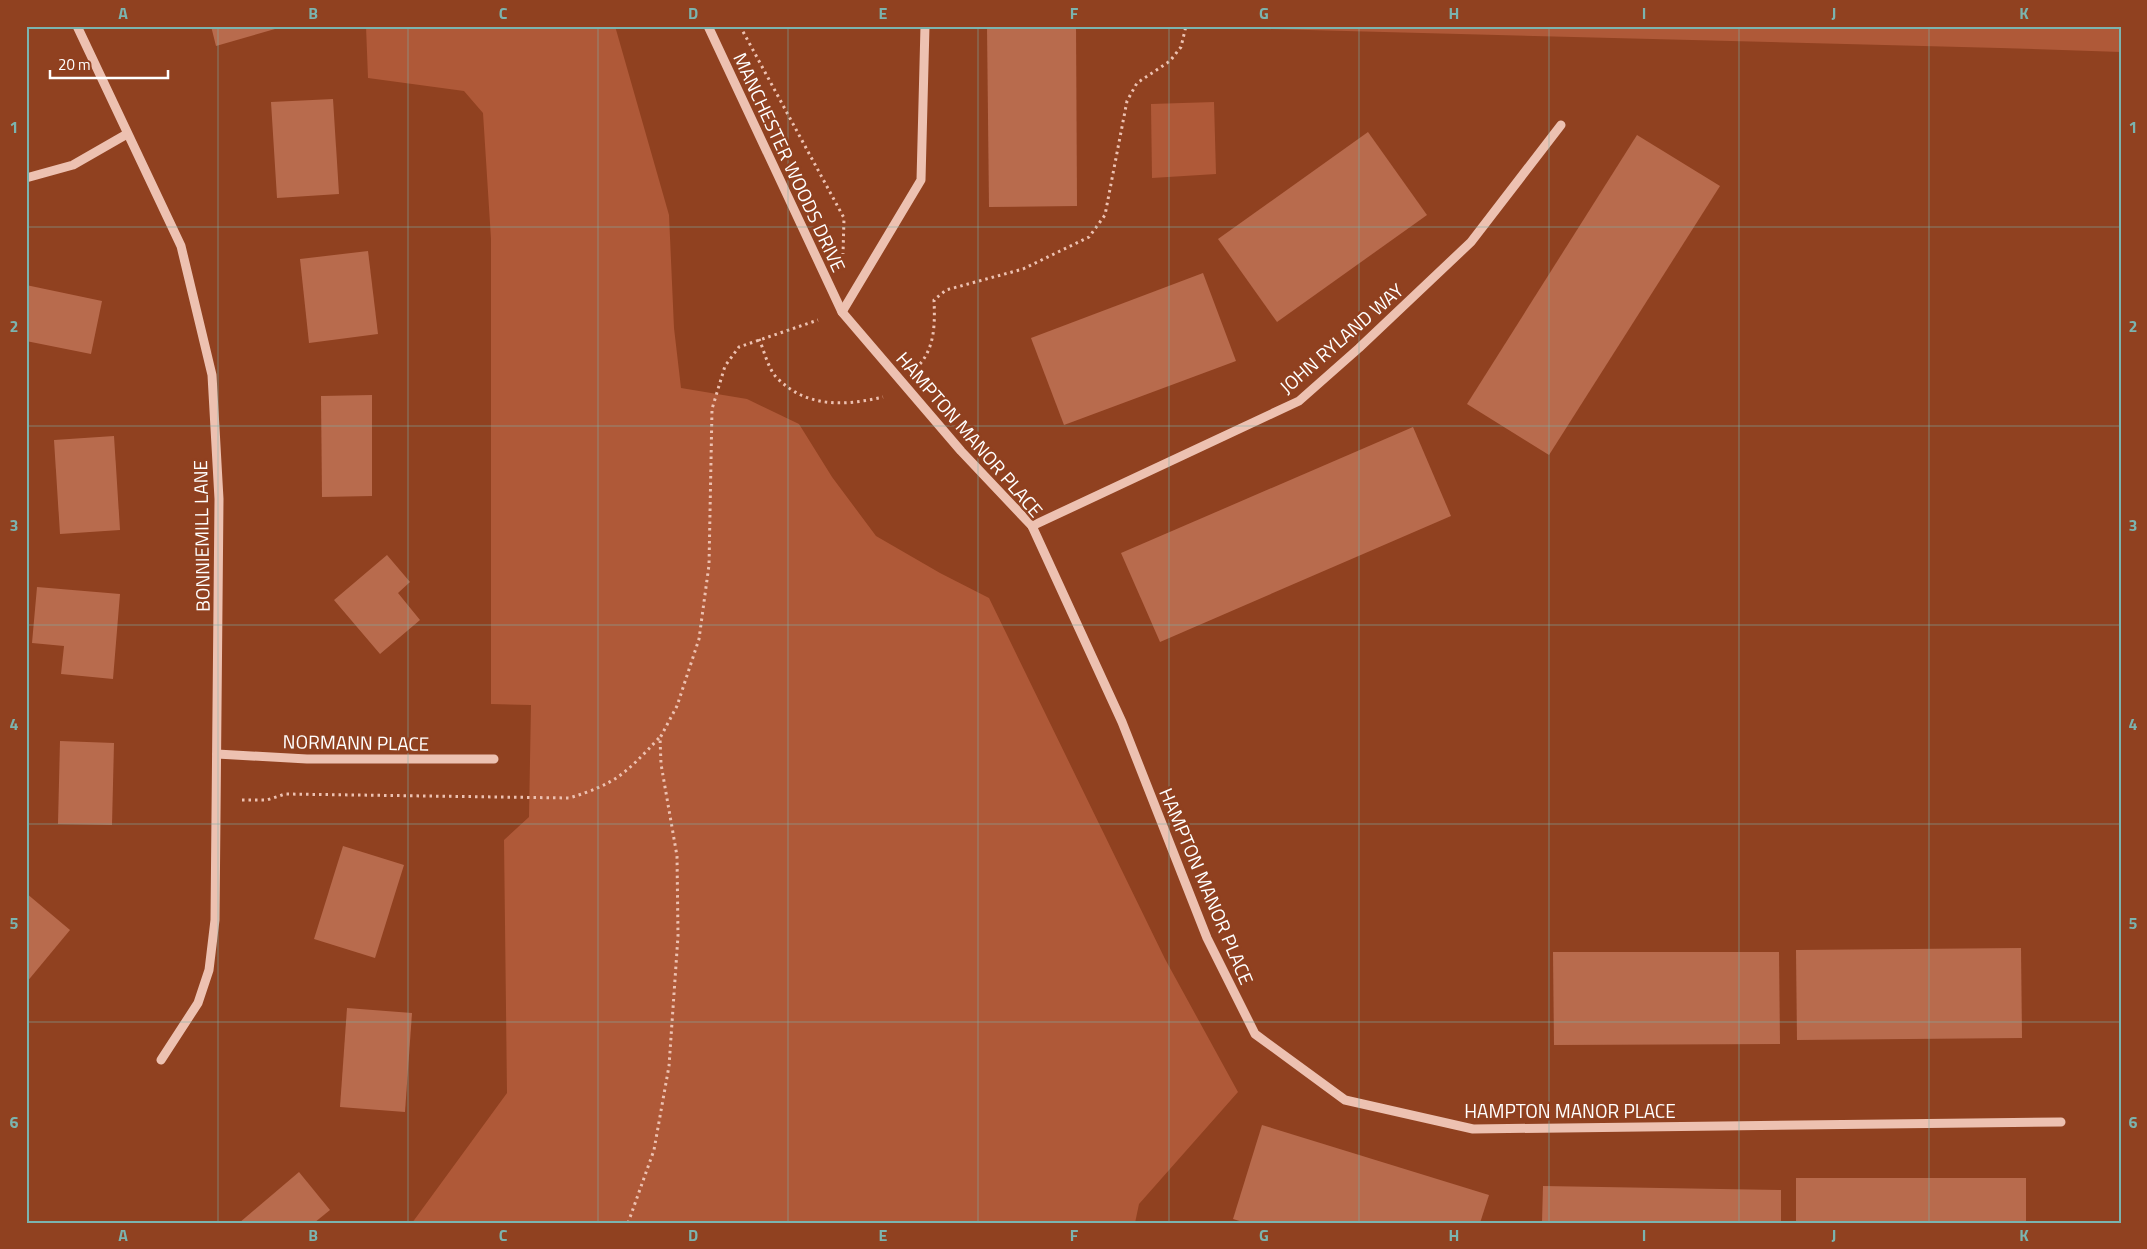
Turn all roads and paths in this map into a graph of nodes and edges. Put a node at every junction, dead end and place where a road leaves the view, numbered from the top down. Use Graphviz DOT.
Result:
graph roads {
  1 [pos="77,26"];
  2 [pos="708,26"];
  3 [pos="740,26"];
  4 [pos="925,26"];
  5 [pos="1186,26"];
  6 [pos="1561,125"];
  7 [pos="127,134"];
  8 [pos="26,178"];
  9 [pos="844,256"];
  10 [pos="842,312"];
  11 [pos="759,339"];
  12 [pos="904,384"];
  13 [pos="1032,526"];
  14 [pos="660,738"];
  15 [pos="217,754"];
  16 [pos="494,759"];
  17 [pos="217,800"];
  18 [pos="161,1060"];
  19 [pos="2061,1122"];
  20 [pos="628,1223"];
  1 -- 7 [label="street, BONNIEMILL LANE"];
  2 -- 10 [label="street, MANCHESTER WOODS DRIVE"];
  3 -- 9 [label="path"];
  4 -- 10 [label="street"];
  5 -- 12 [label="path"];
  6 -- 13 [label="street, JOHN RYLAND WAY"];
  7 -- 8 [label="street"];
  7 -- 15 [label="street, BONNIEMILL LANE"];
  10 -- 11 [label="path"];
  10 -- 12 [label="street, HAMPTON MANOR PLACE"];
  11 -- 12 [label="path"];
  11 -- 14 [label="path"];
  12 -- 13 [label="street, HAMPTON MANOR PLACE"];
  13 -- 19 [label="street, HAMPTON MANOR PLACE"];
  14 -- 17 [label="path"];
  14 -- 20 [label="path"];
  15 -- 16 [label="street, NORMANN PLACE"];
  15 -- 17 [label="street, BONNIEMILL LANE"];
  17 -- 18 [label="street, BONNIEMILL LANE"];
}
